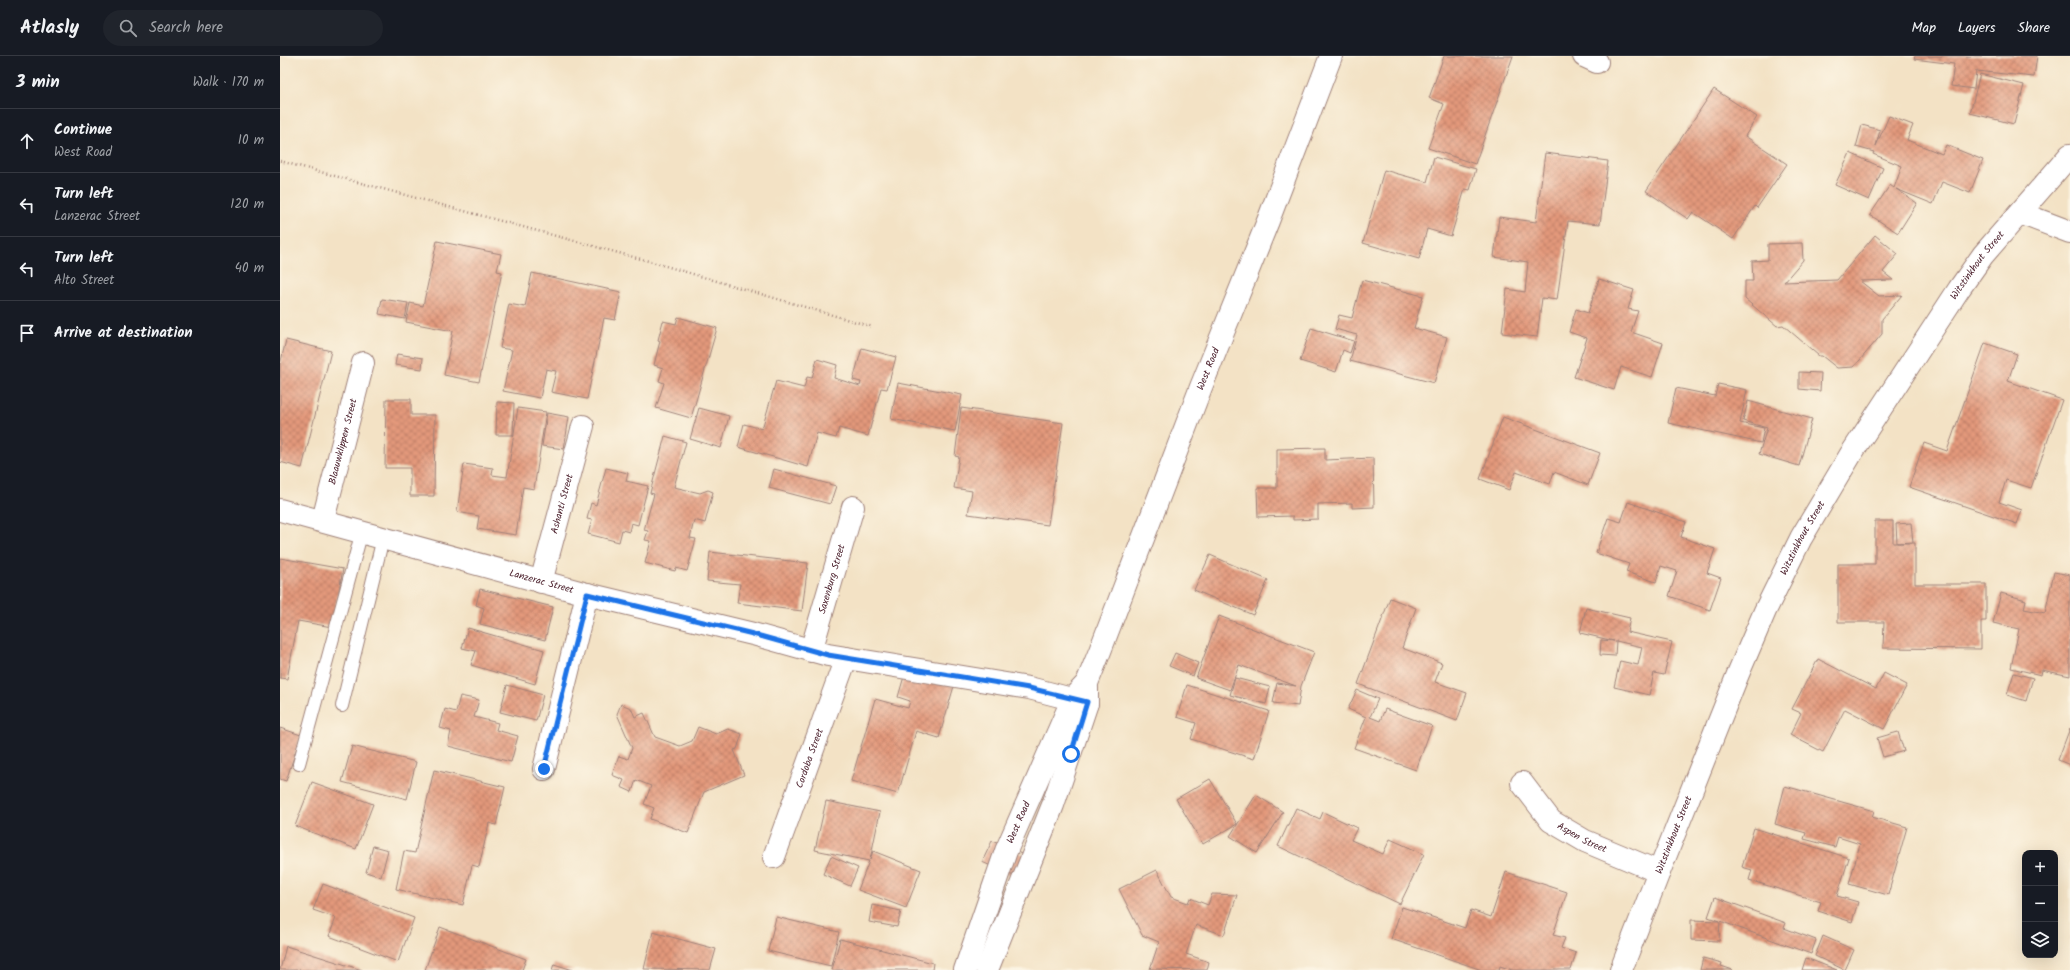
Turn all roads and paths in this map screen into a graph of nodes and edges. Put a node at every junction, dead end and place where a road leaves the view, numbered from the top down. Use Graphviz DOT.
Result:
graph roads {
  1 [pos="1330,56"];
  2 [pos="2070,155"];
  3 [pos="280,161"];
  4 [pos="2020,213"];
  5 [pos="2070,232"];
  6 [pos="873,327"];
  7 [pos="363,364"];
  8 [pos="583,426"];
  9 [pos="853,507"];
  10 [pos="280,510"];
  11 [pos="323,520"];
  12 [pos="362,531"];
  13 [pos="384,538"];
  14 [pos="541,582"];
  15 [pos="587,594"];
  16 [pos="811,651"];
  17 [pos="846,658"];
  18 [pos="1082,694"];
  19 [pos="342,706"];
  20 [pos="300,764"];
  21 [pos="544,769"];
  22 [pos="1522,783"];
  23 [pos="774,858"];
  24 [pos="1658,872"];
  25 [pos="965,970"];
  26 [pos="986,970"];
  27 [pos="1621,970"];
  1 -- 18 [label="street, West Road"];
  2 -- 4 [label="street, Witstinkhout Street"];
  3 -- 6 [label="path"];
  4 -- 5 [label="street"];
  4 -- 24 [label="street, Witstinkhout Street"];
  7 -- 11 [label="street, Blaauwklippen Street"];
  8 -- 14 [label="street, Ashanti Street"];
  9 -- 16 [label="street, Saxenburg Street"];
  10 -- 11 [label="street, Lanzerac Street"];
  11 -- 12 [label="street, Lanzerac Street"];
  12 -- 13 [label="street, Lanzerac Street"];
  12 -- 20 [label="lane"];
  13 -- 14 [label="street, Lanzerac Street"];
  13 -- 19 [label="lane"];
  14 -- 15 [label="street, Lanzerac Street"];
  15 -- 16 [label="street, Lanzerac Street"];
  15 -- 21 [label="street"];
  16 -- 17 [label="street, Lanzerac Street"];
  17 -- 18 [label="street, Lanzerac Street"];
  17 -- 23 [label="street, Cordoba Street"];
  18 -- 25 [label="street, West Road"];
  18 -- 26 [label="street, West Road"];
  22 -- 24 [label="street, Aspen Street"];
  24 -- 27 [label="street, Witstinkhout Street"];
}
